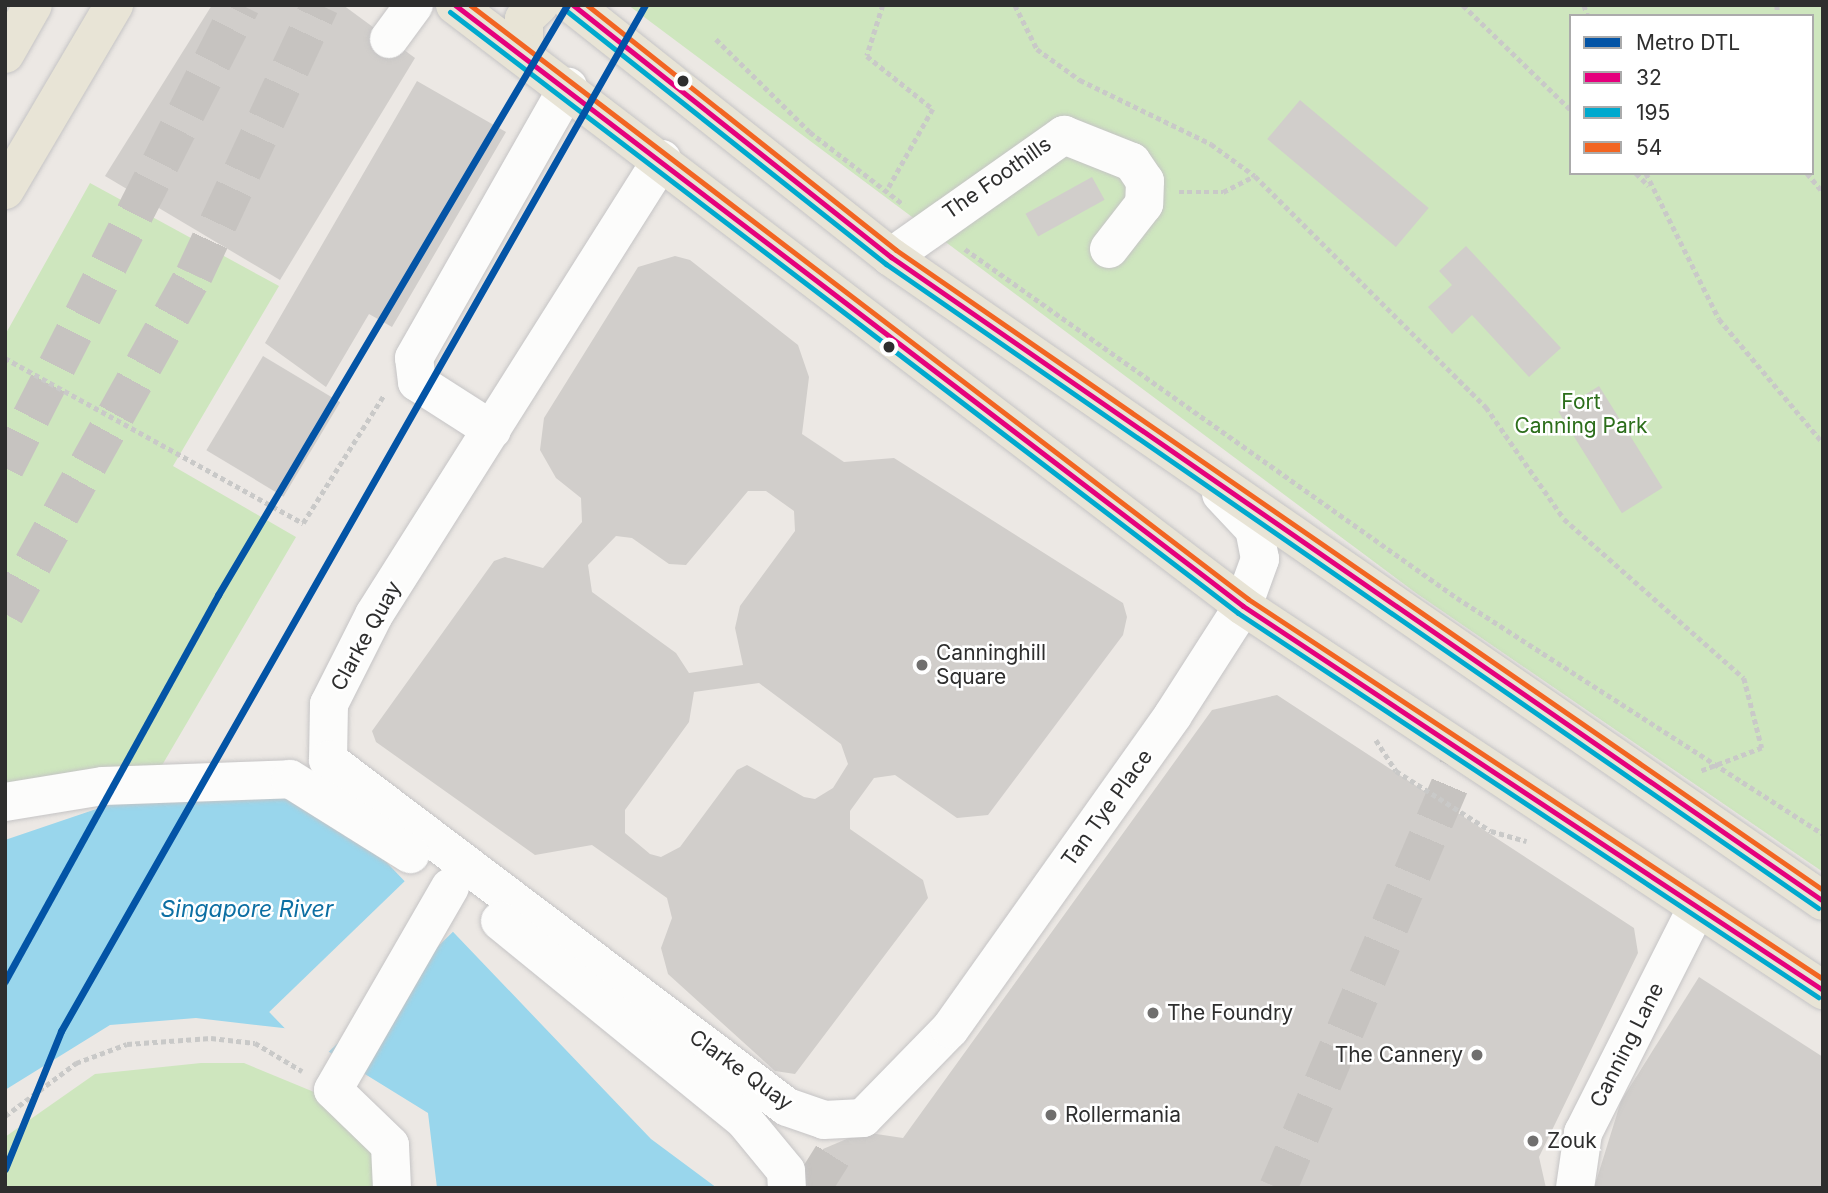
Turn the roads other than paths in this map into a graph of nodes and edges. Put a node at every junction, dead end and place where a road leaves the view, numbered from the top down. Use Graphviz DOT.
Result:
graph roads {
  1 [pos="33,5"];
  2 [pos="114,5"];
  3 [pos="414,5"];
  4 [pos="455,5"];
  5 [pos="539,5"];
  6 [pos="573,5"];
  7 [pos="389,39"];
  8 [pos="5,54"];
  9 [pos="524,54"];
  10 [pos="568,87"];
  11 [pos="662,159"];
  12 [pos="5,190"];
  13 [pos="1109,249"];
  14 [pos="891,257"];
  15 [pos="492,430"];
  16 [pos="1193,465"];
  17 [pos="1243,606"];
  18 [pos="5,802"];
  19 [pos="442,901"];
  20 [pos="1823,901"];
  21 [pos="1697,907"];
  22 [pos="1823,990"];
  23 [pos="842,1134"];
  24 [pos="1574,1180"];
  25 [pos="392,1188"];
  26 [pos="787,1188"];
  1 -- 8 [label="main road"];
  2 -- 12 [label="main road"];
  3 -- 7 [label="street"];
  4 -- 9 [label="main road"];
  5 -- 9 [label="main road"];
  6 -- 14 [label="main road"];
  9 -- 10 [label="main road"];
  10 -- 11 [label="main road"];
  10 -- 15 [label="street"];
  11 -- 15 [label="street, Clarke Quay"];
  11 -- 17 [label="main road"];
  13 -- 14 [label="street, The Foothills"];
  14 -- 16 [label="main road"];
  15 -- 23 [label="street, Clarke Quay"];
  16 -- 17 [label="street, Tan Tye Place"];
  16 -- 20 [label="main road"];
  17 -- 21 [label="main road"];
  17 -- 23 [label="street, Tan Tye Place"];
  18 -- 26 [label="street, Clarke Quay"];
  19 -- 25 [label="street"];
  21 -- 22 [label="main road"];
  21 -- 24 [label="street, Canning Lane"];
}
